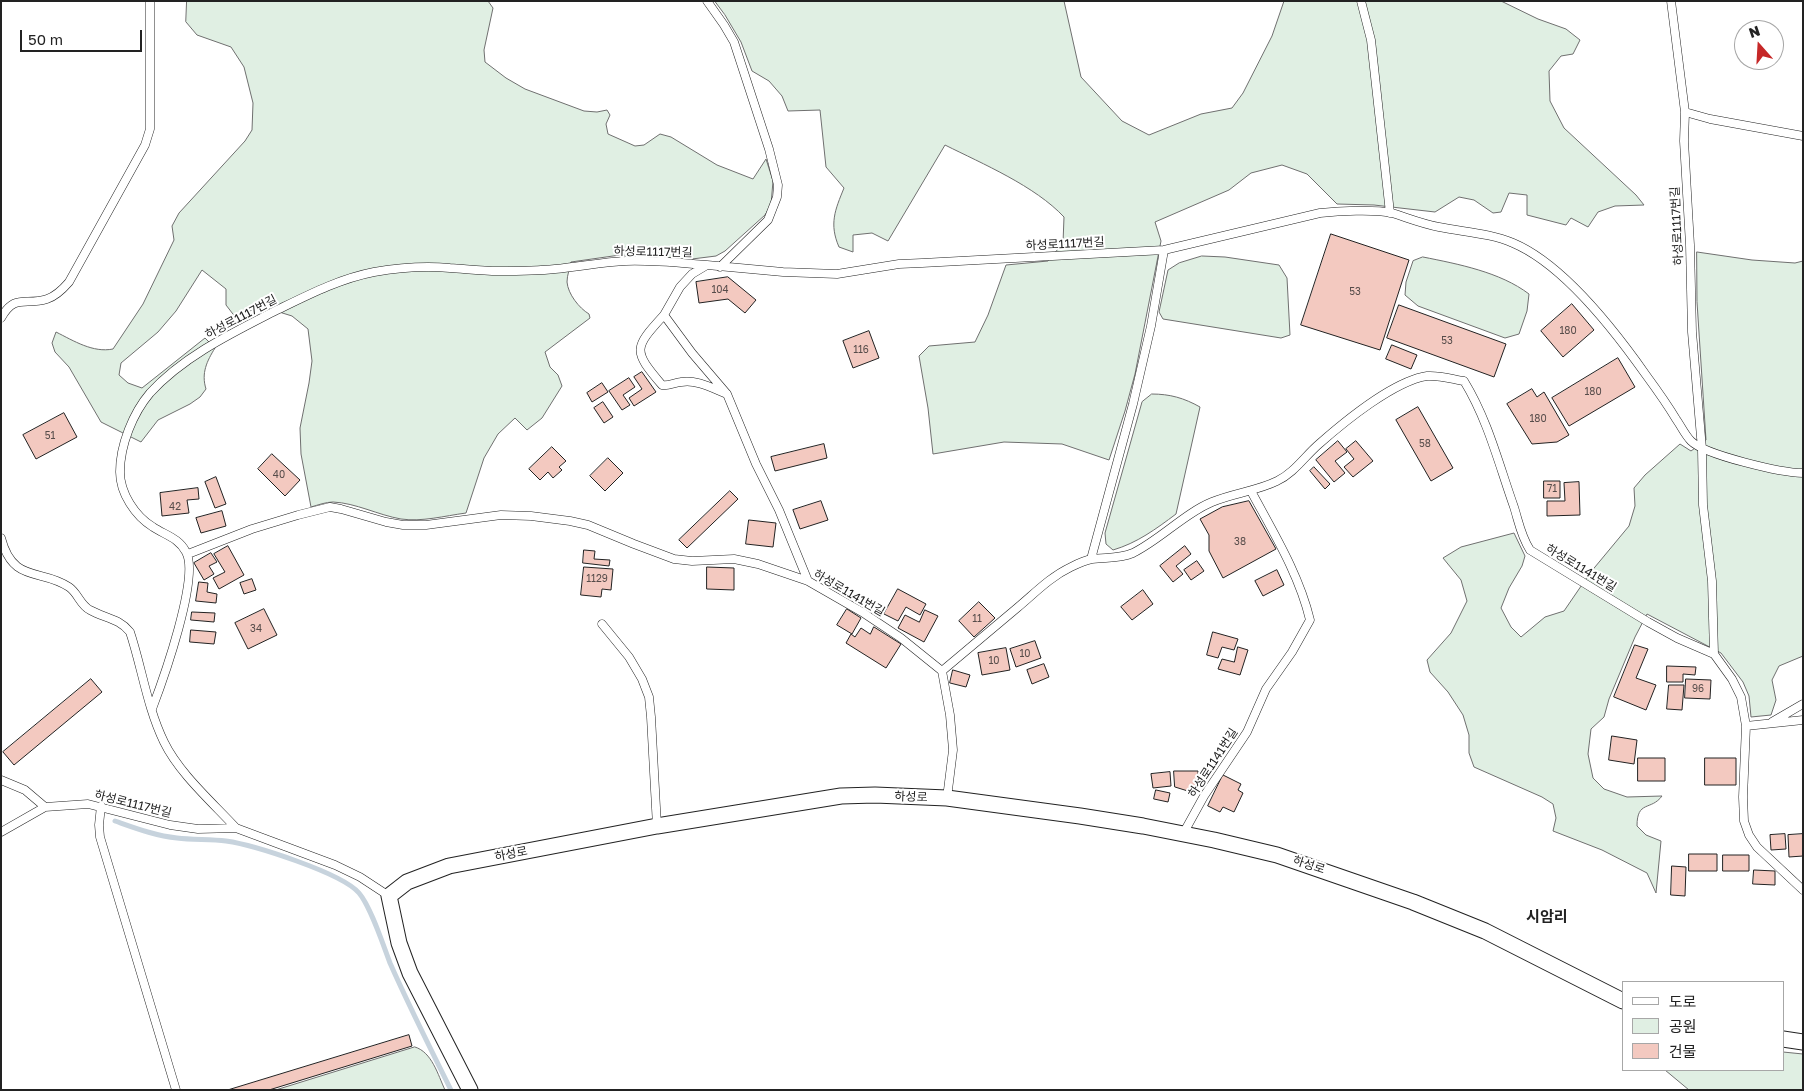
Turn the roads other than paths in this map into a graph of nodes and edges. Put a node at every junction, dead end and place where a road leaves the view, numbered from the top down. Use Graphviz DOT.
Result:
graph roads {
  1 [pos="150,1"];
  2 [pos="707,1"];
  3 [pos="1361,1"];
  4 [pos="1671,1"];
  5 [pos="1686,112"];
  6 [pos="1803,136"];
  7 [pos="1390,213"];
  8 [pos="1164,250"];
  9 [pos="707,265"];
  10 [pos="720,267"];
  11 [pos="664,315"];
  12 [pos="1,318"];
  13 [pos="727,394"];
  14 [pos="1702,449"];
  15 [pos="1803,472"];
  16 [pos="1251,491"];
  17 [pos="1,538"];
  18 [pos="188,554"];
  19 [pos="1091,559"];
  20 [pos="808,581"];
  21 [pos="602,624"];
  22 [pos="1714,654"];
  23 [pos="942,671"];
  24 [pos="1803,704"];
  25 [pos="152,709"];
  26 [pos="1803,720"];
  27 [pos="1771,723"];
  28 [pos="1746,726"];
  29 [pos="1,780"];
  30 [pos="947,798"];
  31 [pos="101,806"];
  32 [pos="45,807"];
  33 [pos="657,826"];
  34 [pos="236,828"];
  35 [pos="1,832"];
  36 [pos="1183,834"];
  37 [pos="1803,890"];
  38 [pos="389,896"];
  39 [pos="1622,1000"];
  40 [pos="1784,1039"];
  41 [pos="1803,1042"];
  42 [pos="176,1090"];
  43 [pos="470,1090"];
  1 -- 12 [label="lane"];
  2 -- 10 [label="lane"];
  3 -- 7 [label="lane"];
  4 -- 5 [label="lane, 하성로1117번길"];
  5 -- 6 [label="lane"];
  5 -- 14 [label="lane, 하성로1117번길"];
  7 -- 8 [label="lane, 하성로1117번길"];
  7 -- 14 [label="lane, 하성로1117번길"];
  8 -- 10 [label="lane, 하성로1117번길"];
  8 -- 19 [label="lane"];
  9 -- 10 [label="lane, 하성로1117번길"];
  9 -- 11 [label="lane, 하성로1117번길"];
  9 -- 18 [label="lane, 하성로1117번길"];
  11 -- 13 [label="lane"];
  11 -- 13 [label="lane, 하성로1117번길"];
  13 -- 20 [label="lane"];
  14 -- 15 [label="lane, 하성로1117번길"];
  14 -- 22 [label="lane"];
  16 -- 19 [label="lane, 하성로1141번길"];
  16 -- 22 [label="lane, 하성로1141번길"];
  16 -- 36 [label="lane, 하성로1141번길"];
  17 -- 25 [label="lane, 하성로1117번길"];
  18 -- 20 [label="lane, 하성로1141번길"];
  18 -- 25 [label="lane"];
  19 -- 23 [label="lane, 하성로1141번길"];
  20 -- 23 [label="lane, 하성로1141번길"];
  21 -- 33 [label="lane"];
  22 -- 28 [label="lane"];
  23 -- 30 [label="lane"];
  24 -- 27 [label="lane"];
  25 -- 34 [label="lane, 하성로1117번길"];
  26 -- 27 [label="lane"];
  27 -- 28 [label="lane"];
  28 -- 37 [label="lane"];
  29 -- 32 [label="lane"];
  30 -- 33 [label="street, 하성로"];
  30 -- 36 [label="street, 하성로"];
  31 -- 32 [label="lane, 하성로1117번길"];
  31 -- 34 [label="lane, 하성로1117번길"];
  31 -- 42 [label="lane"];
  32 -- 35 [label="lane, 하성로1117번길"];
  33 -- 38 [label="street, 하성로"];
  34 -- 38 [label="lane, 하성로1117번길"];
  36 -- 39 [label="street, 하성로"];
  38 -- 43 [label="street"];
  40 -- 41 [label="street"];
}
